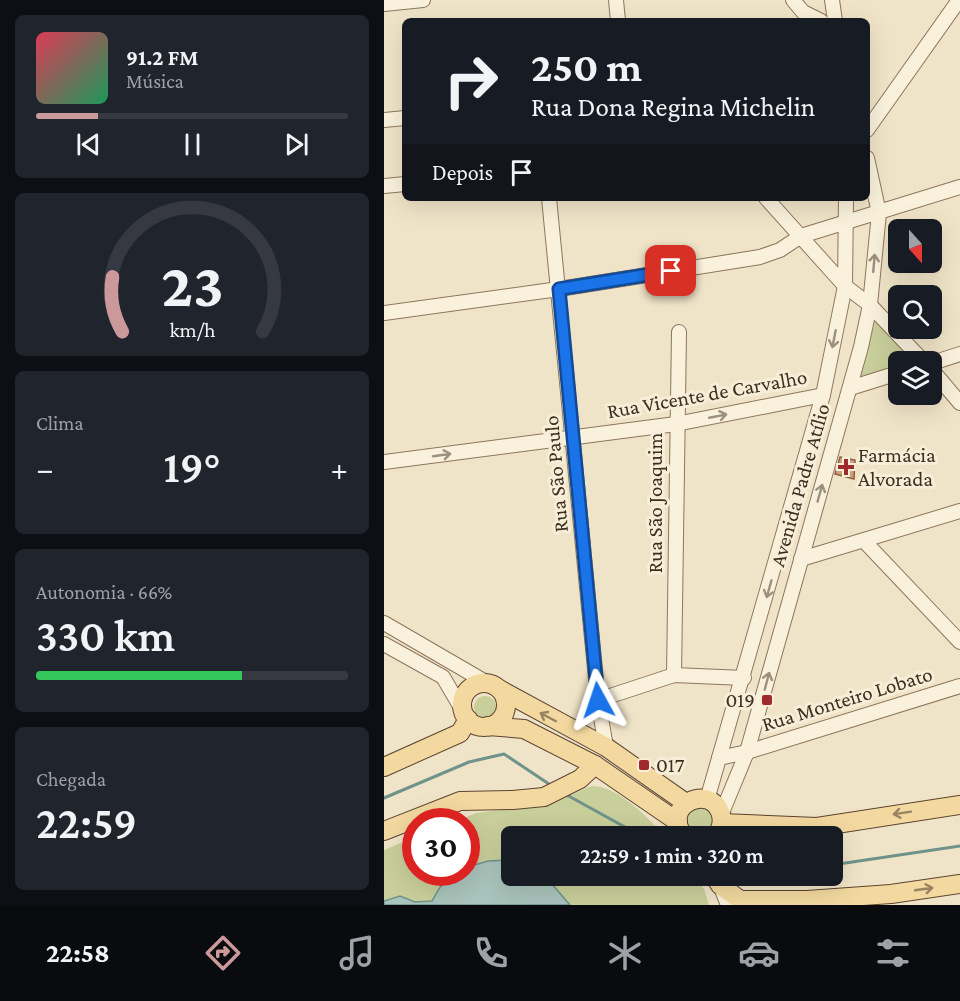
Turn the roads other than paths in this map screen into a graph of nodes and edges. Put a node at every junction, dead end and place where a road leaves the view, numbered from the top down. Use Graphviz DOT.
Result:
graph roads {
  1 [pos="423,0"];
  2 [pos="616,0"];
  3 [pos="793,0"];
  4 [pos="832,0"];
  5 [pos="960,0"];
  6 [pos="384,4"];
  7 [pos="804,11"];
  8 [pos="618,18"];
  9 [pos="835,18"];
  10 [pos="402,118"];
  11 [pos="384,120"];
  12 [pos="870,126"];
  13 [pos="870,172"];
  14 [pos="402,184"];
  15 [pos="384,186"];
  16 [pos="960,187"];
  17 [pos="549,201"];
  18 [pos="769,201"];
  19 [pos="846,201"];
  20 [pos="879,213"];
  21 [pos="847,221"];
  22 [pos="801,236"];
  23 [pos="845,286"];
  24 [pos="559,289"];
  25 [pos="870,305"];
  26 [pos="384,313"];
  27 [pos="679,332"];
  28 [pos="914,351"];
  29 [pos="960,354"];
  30 [pos="942,360"];
  31 [pos="888,376"];
  32 [pos="942,382"];
  33 [pos="850,388"];
  34 [pos="823,395"];
  35 [pos="960,403"];
  36 [pos="676,424"];
  37 [pos="574,437"];
  38 [pos="384,462"];
  39 [pos="960,512"];
  40 [pos="865,542"];
  41 [pos="801,559"];
  42 [pos="384,623"];
  43 [pos="960,642"];
  44 [pos="384,644"];
  45 [pos="674,675"];
  46 [pos="744,678"];
  47 [pos="960,686"];
  48 [pos="494,687"];
  49 [pos="598,700"];
  50 [pos="464,721"];
  51 [pos="488,726"];
  52 [pos="606,747"];
  53 [pos="747,752"];
  54 [pos="719,758"];
  55 [pos="595,765"];
  56 [pos="384,767"];
  57 [pos="707,800"];
  58 [pos="686,803"];
  59 [pos="960,805"];
  60 [pos="719,825"];
  61 [pos="676,826"];
  62 [pos="680,826"];
  63 [pos="384,831"];
  64 [pos="960,884"];
  65 [pos="726,886"];
  66 [pos="892,899"];
  67 [pos="736,903"];
  1 -- 6 [label="street"];
  2 -- 8 [label="street"];
  3 -- 7 [label="street"];
  4 -- 9 [label="street"];
  5 -- 12 [label="street"];
  10 -- 11 [label="street"];
  13 -- 20 [label="street, Avenida Padre Atílio"];
  14 -- 15 [label="street"];
  16 -- 20 [label="street"];
  17 -- 24 [label="street, Rua São Paulo"];
  18 -- 22 [label="street"];
  19 -- 21 [label="street, Avenida Padre Atílio"];
  20 -- 21 [label="street"];
  25 -- 20 [label="street, Avenida Padre Atílio, one-way"];
  21 -- 22 [label="street"];
  21 -- 23 [label="street, Avenida Padre Atílio"];
  22 -- 23 [label="street"];
  22 -- 24 [label="street"];
  23 -- 25 [label="street"];
  23 -- 34 [label="street, Avenida Padre Atílio, one-way"];
  24 -- 26 [label="street"];
  24 -- 37 [label="street, Rua São Paulo"];
  25 -- 28 [label="street"];
  25 -- 33 [label="street, Avenida Padre Atílio"];
  27 -- 36 [label="street, Rua São Joaquim"];
  29 -- 30 [label="street"];
  31 -- 33 [label="street"];
  32 -- 35 [label="street"];
  41 -- 33 [label="street, Avenida Padre Atílio, one-way"];
  36 -- 34 [label="street, Rua Vicente de Carvalho, one-way"];
  34 -- 46 [label="street, Avenida Padre Atílio, one-way"];
  36 -- 37 [label="street, Rua Vicente de Carvalho"];
  36 -- 45 [label="street, Rua São Joaquim"];
  38 -- 37 [label="street, Rua Vicente de Carvalho, one-way"];
  37 -- 49 [label="street, Rua São Paulo"];
  39 -- 40 [label="street"];
  40 -- 41 [label="street"];
  40 -- 43 [label="street"];
  53 -- 41 [label="street, Avenida Padre Atílio, one-way"];
  42 -- 48 [label="street"];
  44 -- 50 [label="street"];
  45 -- 46 [label="street"];
  45 -- 49 [label="street"];
  46 -- 54 [label="street, Avenida Padre Atílio"];
  47 -- 53 [label="street, Rua Monteiro Lobato"];
  48 -- 50 [label="main road"];
  48 -- 51 [label="main road"];
  52 -- 48 [label="main road, one-way"];
  49 -- 52 [label="street, Rua São Paulo"];
  50 -- 51 [label="main road"];
  50 -- 56 [label="main road"];
  51 -- 55 [label="main road"];
  52 -- 58 [label="main road"];
  53 -- 54 [label="street, Rua Monteiro Lobato"];
  53 -- 60 [label="street, Avenida Padre Atílio"];
  54 -- 57 [label="street, Avenida Padre Atílio"];
  55 -- 61 [label="main road"];
  55 -- 63 [label="main road"];
  57 -- 58 [label="main road"];
  57 -- 60 [label="main road"];
  58 -- 62 [label="main road"];
  59 -- 60 [label="main road, one-way"];
  66 -- 64 [label="main road, one-way"];
  65 -- 67 [label="main road"];
  66 -- 67 [label="main road"];
}
